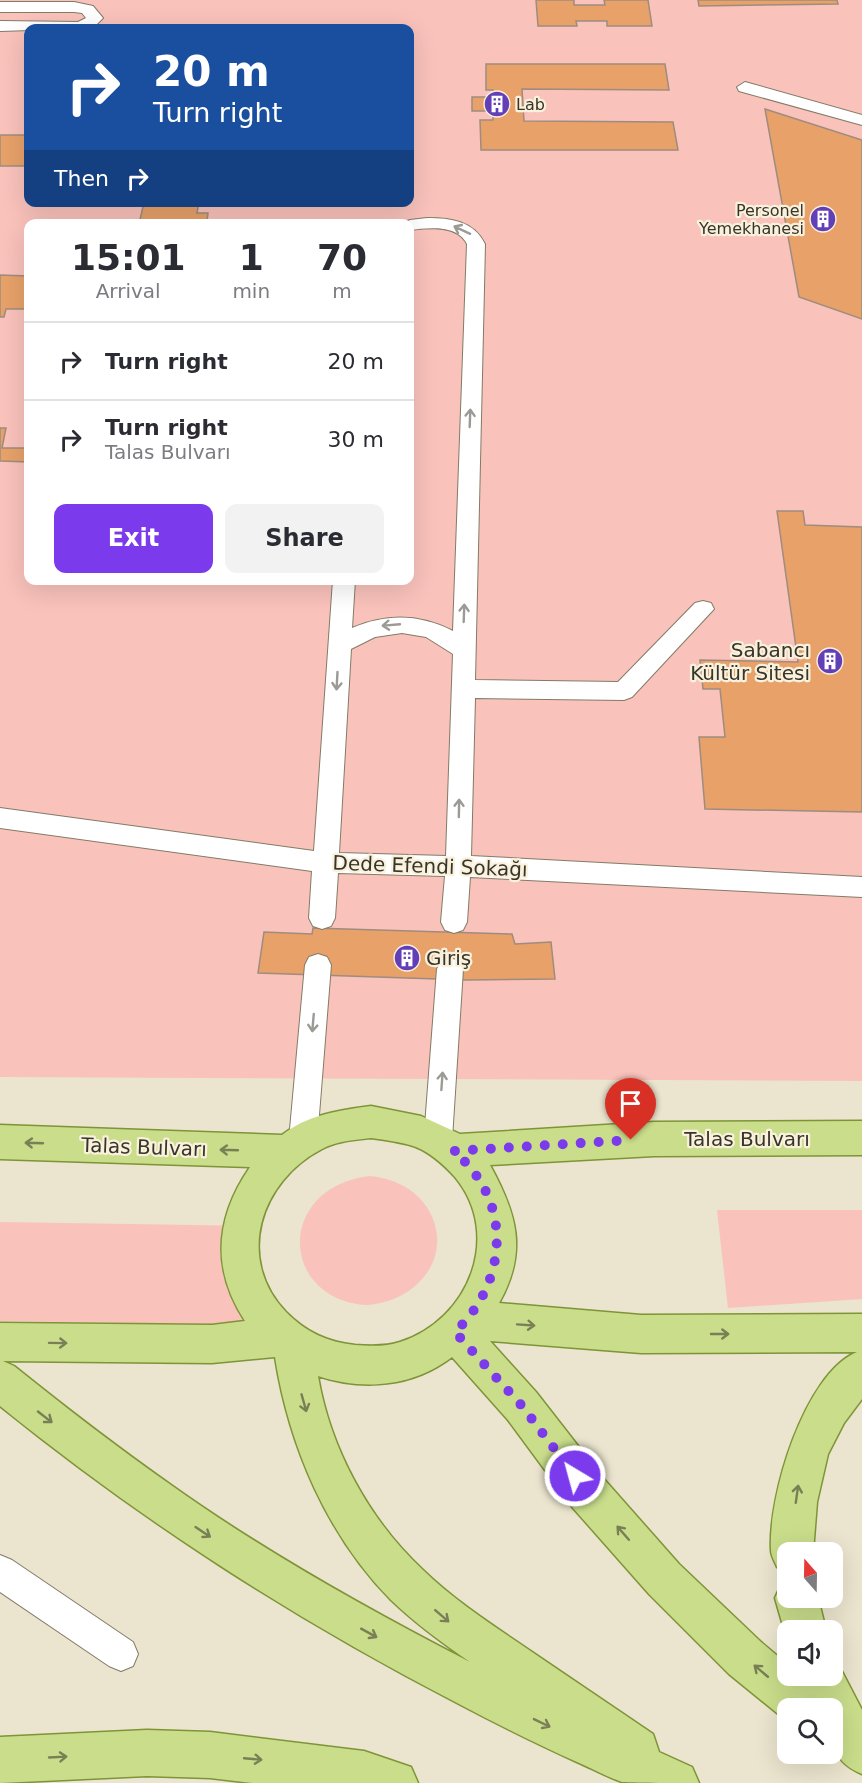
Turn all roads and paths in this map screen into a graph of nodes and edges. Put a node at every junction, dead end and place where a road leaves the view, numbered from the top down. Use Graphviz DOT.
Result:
graph roads {
  1 [pos="0,7"];
  2 [pos="20,7"];
  3 [pos="34,24"];
  4 [pos="89,24"];
  5 [pos="0,26"];
  6 [pos="24,26"];
  7 [pos="21,27"];
  8 [pos="745,87"];
  9 [pos="862,120"];
  10 [pos="414,225"];
  11 [pos="344,585"];
  12 [pos="703,609"];
  13 [pos="339,646"];
  14 [pos="463,650"];
  15 [pos="462,689"];
  16 [pos="0,818"];
  17 [pos="326,863"];
  18 [pos="458,866"];
  19 [pos="862,886"];
  20 [pos="322,918"];
  21 [pos="454,922"];
  22 [pos="318,965"];
  23 [pos="450,969"];
  24 [pos="862,1138"];
  25 [pos="0,1142"];
  26 [pos="445,1145"];
  27 [pos="295,1146"];
  28 [pos="461,1326"];
  29 [pos="862,1333"];
  30 [pos="288,1341"];
  31 [pos="0,1342"];
  32 [pos="862,1370"];
  33 [pos="0,1380"];
  34 [pos="792,1542"];
  35 [pos="0,1572"];
  36 [pos="121,1654"];
  37 [pos="825,1686"];
  38 [pos="793,1698"];
  39 [pos="843,1739"];
  40 [pos="862,1752"];
  41 [pos="0,1760"];
  42 [pos="395,1783"];
  43 [pos="676,1783"];
  44 [pos="686,1783"];
  1 -- 2 [label="lane"];
  2 -- 3 [label="lane"];
  2 -- 4 [label="lane"];
  5 -- 7 [label="lane"];
  6 -- 7 [label="lane"];
  8 -- 9 [label="lane"];
  14 -- 10 [label="lane, one-way"];
  11 -- 13 [label="lane"];
  12 -- 15 [label="lane"];
  14 -- 13 [label="lane, one-way"];
  13 -- 17 [label="lane, one-way"];
  14 -- 15 [label="lane"];
  18 -- 15 [label="lane, one-way"];
  16 -- 17 [label="lane, Dede Efendi Sokağı"];
  17 -- 18 [label="lane, Dede Efendi Sokağı"];
  17 -- 20 [label="lane"];
  18 -- 19 [label="lane, Dede Efendi Sokağı"];
  18 -- 21 [label="lane"];
  22 -- 27 [label="lane, one-way"];
  26 -- 23 [label="lane, one-way"];
  24 -- 26 [label="main road, Talas Bulvarı"];
  27 -- 25 [label="main road, Talas Bulvarı, one-way"];
  26 -- 27 [label="main road"];
  26 -- 28 [label="main road"];
  27 -- 30 [label="main road"];
  28 -- 29 [label="main road, one-way"];
  28 -- 30 [label="main road"];
  38 -- 28 [label="main road, one-way"];
  31 -- 30 [label="main road, one-way"];
  30 -- 44 [label="main road, one-way"];
  34 -- 32 [label="main road, one-way"];
  33 -- 43 [label="main road, one-way"];
  35 -- 36 [label="lane"];
  37 -- 40 [label="main road"];
  39 -- 40 [label="main road"];
  41 -- 42 [label="main road, one-way"];
}
